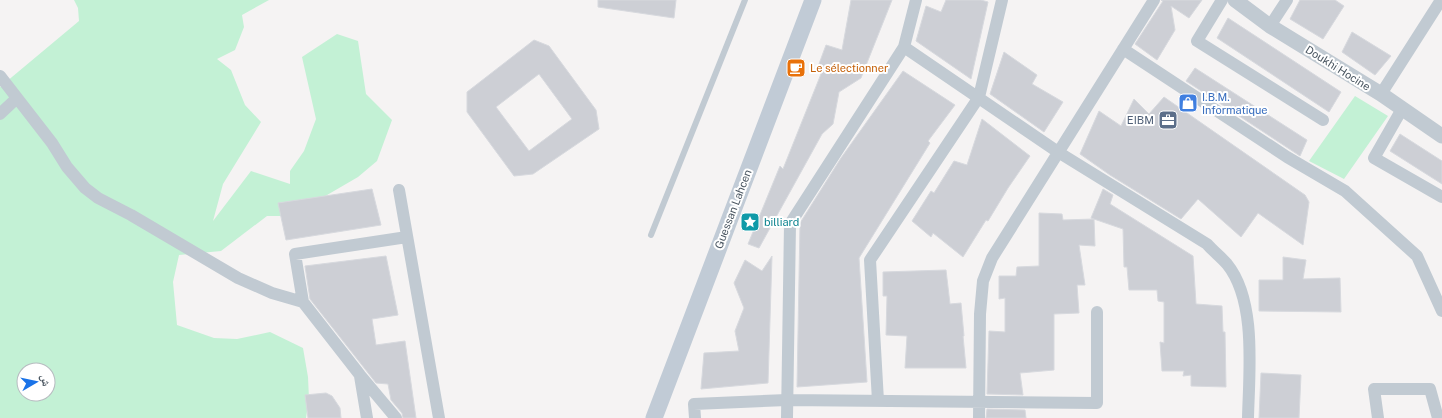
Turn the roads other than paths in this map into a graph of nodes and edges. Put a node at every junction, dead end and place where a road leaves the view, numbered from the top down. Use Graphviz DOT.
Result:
graph roads {
  1 [pos="745,0"];
  2 [pos="813,0"];
  3 [pos="916,0"];
  4 [pos="1002,0"];
  5 [pos="1154,0"];
  6 [pos="1222,0"];
  7 [pos="1235,0"];
  8 [pos="1287,0"];
  9 [pos="1441,0"];
  10 [pos="1270,26"];
  11 [pos="904,47"];
  12 [pos="1123,49"];
  13 [pos="0,76"];
  14 [pos="1381,94"];
  15 [pos="979,97"];
  16 [pos="17,98"];
  17 [pos="1402,109"];
  18 [pos="0,114"];
  19 [pos="1323,120"];
  20 [pos="1442,136"];
  21 [pos="1058,152"];
  22 [pos="399,190"];
  23 [pos="1442,197"];
  24 [pos="651,236"];
  25 [pos="407,237"];
  26 [pos="303,302"];
  27 [pos="1442,311"];
  28 [pos="1097,312"];
  29 [pos="360,375"];
  30 [pos="787,400"];
  31 [pos="878,401"];
  32 [pos="980,402"];
  33 [pos="367,418"];
  34 [pos="396,418"];
  35 [pos="438,418"];
  36 [pos="654,418"];
  37 [pos="695,418"];
  38 [pos="787,418"];
  39 [pos="979,418"];
  40 [pos="1248,418"];
  41 [pos="1378,418"];
  42 [pos="1438,418"];
  1 -- 24 [label="lane"];
  2 -- 36 [label="main road, Guessan Lahcen"];
  3 -- 11 [label="street"];
  4 -- 15 [label="street"];
  5 -- 12 [label="street"];
  6 -- 19 [label="street"];
  7 -- 10 [label="street, Doukhi Hocine"];
  8 -- 10 [label="street"];
  9 -- 14 [label="street"];
  10 -- 14 [label="street, Doukhi Hocine"];
  11 -- 15 [label="street"];
  11 -- 30 [label="street"];
  12 -- 21 [label="street"];
  12 -- 27 [label="street"];
  13 -- 16 [label="street"];
  14 -- 17 [label="street, Doukhi Hocine"];
  15 -- 21 [label="street"];
  15 -- 31 [label="street"];
  16 -- 18 [label="street"];
  16 -- 26 [label="street"];
  17 -- 20 [label="street, Doukhi Hocine"];
  17 -- 23 [label="street"];
  21 -- 32 [label="street"];
  21 -- 40 [label="street"];
  22 -- 25 [label="street"];
  25 -- 26 [label="street"];
  25 -- 35 [label="street"];
  26 -- 29 [label="street"];
  28 -- 32 [label="street"];
  29 -- 33 [label="street"];
  29 -- 34 [label="street"];
  30 -- 31 [label="street"];
  30 -- 37 [label="street"];
  30 -- 38 [label="street"];
  31 -- 32 [label="street"];
  32 -- 39 [label="street"];
  41 -- 42 [label="street"];
}
